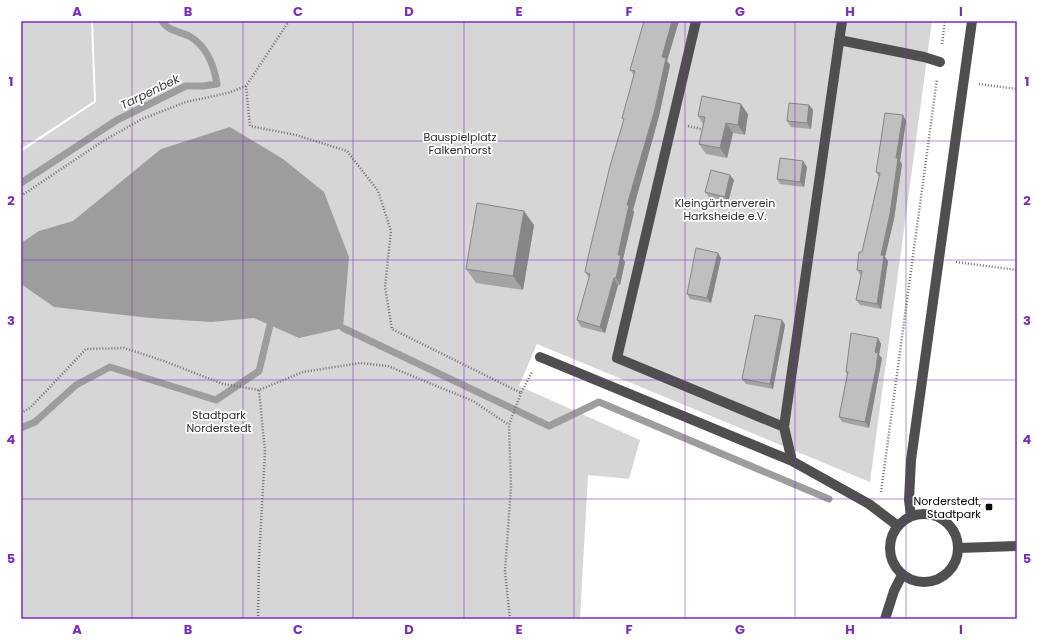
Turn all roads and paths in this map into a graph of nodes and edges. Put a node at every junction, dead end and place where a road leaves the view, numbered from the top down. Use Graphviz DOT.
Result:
graph roads {
  1 [pos="289,21"];
  2 [pos="696,21"];
  3 [pos="842,21"];
  4 [pos="945,21"];
  5 [pos="972,21"];
  6 [pos="839,40"];
  7 [pos="940,62"];
  8 [pos="246,86"];
  9 [pos="672,122"];
  10 [pos="711,132"];
  11 [pos="21,196"];
  12 [pos="913,256"];
  13 [pos="939,260"];
  14 [pos="1017,270"];
  15 [pos="540,358"];
  16 [pos="530,377"];
  17 [pos="259,390"];
  18 [pos="521,393"];
  19 [pos="21,413"];
  20 [pos="509,425"];
  21 [pos="784,427"];
  22 [pos="792,461"];
  23 [pos="879,512"];
  24 [pos="912,516"];
  25 [pos="898,526"];
  26 [pos="1017,546"];
  27 [pos="959,548"];
  28 [pos="902,575"];
  29 [pos="258,619"];
  30 [pos="510,619"];
  31 [pos="885,619"];
  1 -- 8 [label="path"];
  2 -- 9 [label="street"];
  3 -- 6 [label="street"];
  4 -- 7 [label="path"];
  5 -- 13 [label="street"];
  6 -- 7 [label="street"];
  6 -- 21 [label="street"];
  7 -- 12 [label="path"];
  8 -- 11 [label="path"];
  8 -- 18 [label="path"];
  9 -- 10 [label="path"];
  9 -- 21 [label="street"];
  12 -- 13 [label="path"];
  12 -- 23 [label="path"];
  13 -- 14 [label="path"];
  13 -- 24 [label="street"];
  15 -- 22 [label="street"];
  16 -- 18 [label="path"];
  17 -- 19 [label="path"];
  17 -- 20 [label="path"];
  17 -- 29 [label="path"];
  18 -- 20 [label="path"];
  20 -- 30 [label="path"];
  21 -- 22 [label="street"];
  22 -- 23 [label="street"];
  23 -- 25 [label="street"];
  24 -- 25 [label="street"];
  24 -- 27 [label="street"];
  25 -- 28 [label="street"];
  26 -- 27 [label="street"];
  27 -- 28 [label="street"];
  28 -- 31 [label="street"];
}
